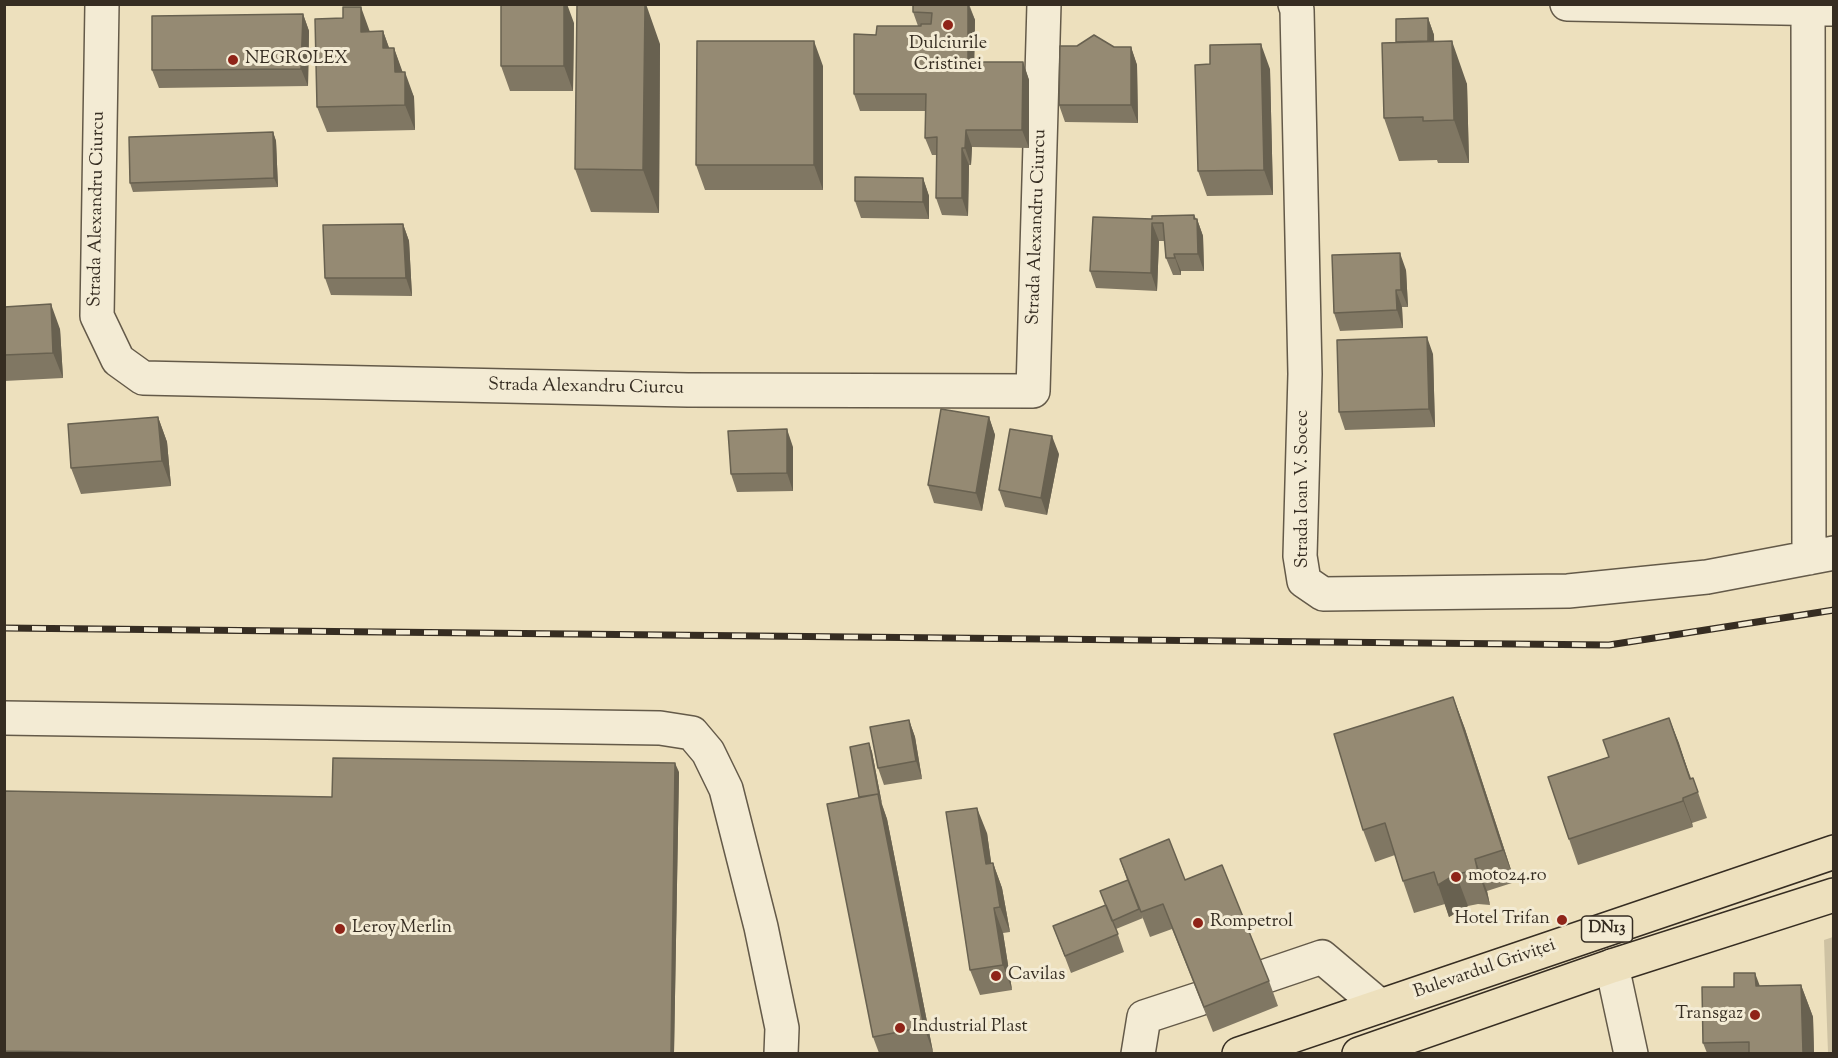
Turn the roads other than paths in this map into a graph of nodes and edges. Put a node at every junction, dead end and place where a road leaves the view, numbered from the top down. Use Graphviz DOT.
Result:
graph roads {
  1 [pos="102,4"];
  2 [pos="1044,4"];
  3 [pos="1295,4"];
  4 [pos="1567,4"];
  5 [pos="1821,9"];
  6 [pos="1821,555"];
  7 [pos="4,718"];
  8 [pos="1833,852"];
  9 [pos="1833,895"];
  10 [pos="1612,966"];
  11 [pos="1266,976"];
  12 [pos="1199,999"];
  13 [pos="1380,1006"];
  14 [pos="781,1053"];
  15 [pos="1138,1053"];
  16 [pos="1239,1053"];
  17 [pos="1359,1053"];
  18 [pos="1631,1053"];
  1 -- 2 [label="street, Strada Alexandru Ciurcu"];
  3 -- 6 [label="street, Strada Ioan V. Socec"];
  4 -- 5 [label="street"];
  5 -- 6 [label="street"];
  7 -- 14 [label="street"];
  8 -- 13 [label="main road, Bulevardul Griviței / DN13"];
  9 -- 10 [label="main road, Bulevardul Griviței / DN13"];
  10 -- 17 [label="main road, Bulevardul Griviței / DN13"];
  10 -- 18 [label="street"];
  11 -- 13 [label="street"];
  12 -- 15 [label="street"];
  13 -- 16 [label="main road, Bulevardul Griviței / DN13"];
}
